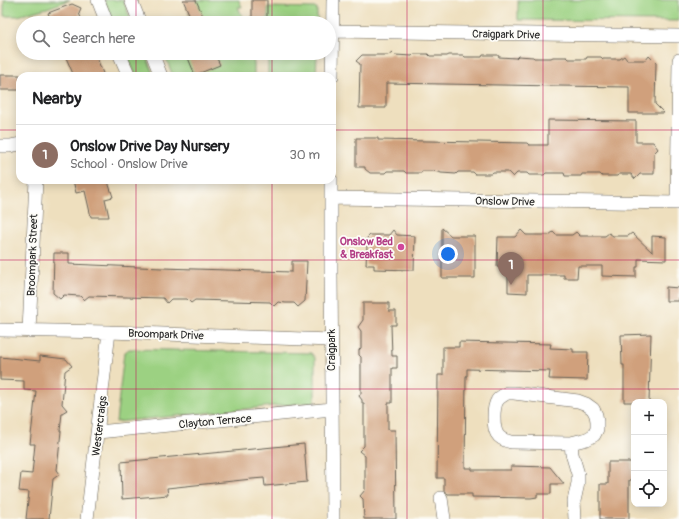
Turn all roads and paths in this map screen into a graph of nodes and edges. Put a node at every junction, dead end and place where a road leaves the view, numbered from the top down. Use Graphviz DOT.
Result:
graph roads {
  1 [pos="98,0"];
  2 [pos="131,0"];
  3 [pos="333,0"];
  4 [pos="104,16"];
  5 [pos="137,16"];
  6 [pos="333,16"];
  7 [pos="336,31"];
  8 [pos="679,36"];
  9 [pos="122,60"];
  10 [pos="155,60"];
  11 [pos="332,60"];
  12 [pos="679,60"];
  13 [pos="127,72"];
  14 [pos="159,72"];
  15 [pos="332,72"];
  16 [pos="16,145"];
  17 [pos="0,146"];
  18 [pos="36,184"];
  19 [pos="331,184"];
  20 [pos="331,198"];
  21 [pos="678,203"];
  22 [pos="0,330"];
  23 [pos="29,331"];
  24 [pos="110,332"];
  25 [pos="331,340"];
  26 [pos="332,410"];
  27 [pos="98,432"];
  28 [pos="571,443"];
  29 [pos="441,498"];
  30 [pos="87,519"];
  31 [pos="333,519"];
  32 [pos="444,519"];
  33 [pos="574,519"];
  1 -- 4 [label="street"];
  2 -- 5 [label="street"];
  3 -- 6 [label="street"];
  7 -- 8 [label="street, Craigpark Drive"];
  9 -- 13 [label="street"];
  10 -- 14 [label="street"];
  11 -- 15 [label="street"];
  12 -- 21 [label="street"];
  16 -- 17 [label="street"];
  18 -- 23 [label="street, Broompark Street"];
  19 -- 20 [label="street, Craigpark"];
  20 -- 21 [label="street, Onslow Drive"];
  20 -- 25 [label="street, Craigpark"];
  22 -- 23 [label="street, Broompark Drive"];
  23 -- 24 [label="street, Broompark Drive"];
  24 -- 25 [label="street, Broompark Drive"];
  24 -- 27 [label="street, Westercraigs"];
  25 -- 26 [label="street, Craigpark"];
  26 -- 27 [label="street, Clayton Terrace"];
  26 -- 31 [label="street, Craigpark"];
  27 -- 30 [label="street, Westercraigs"];
  28 -- 28 [label="street"];
  28 -- 33 [label="street"];
  29 -- 32 [label="street"];
}
